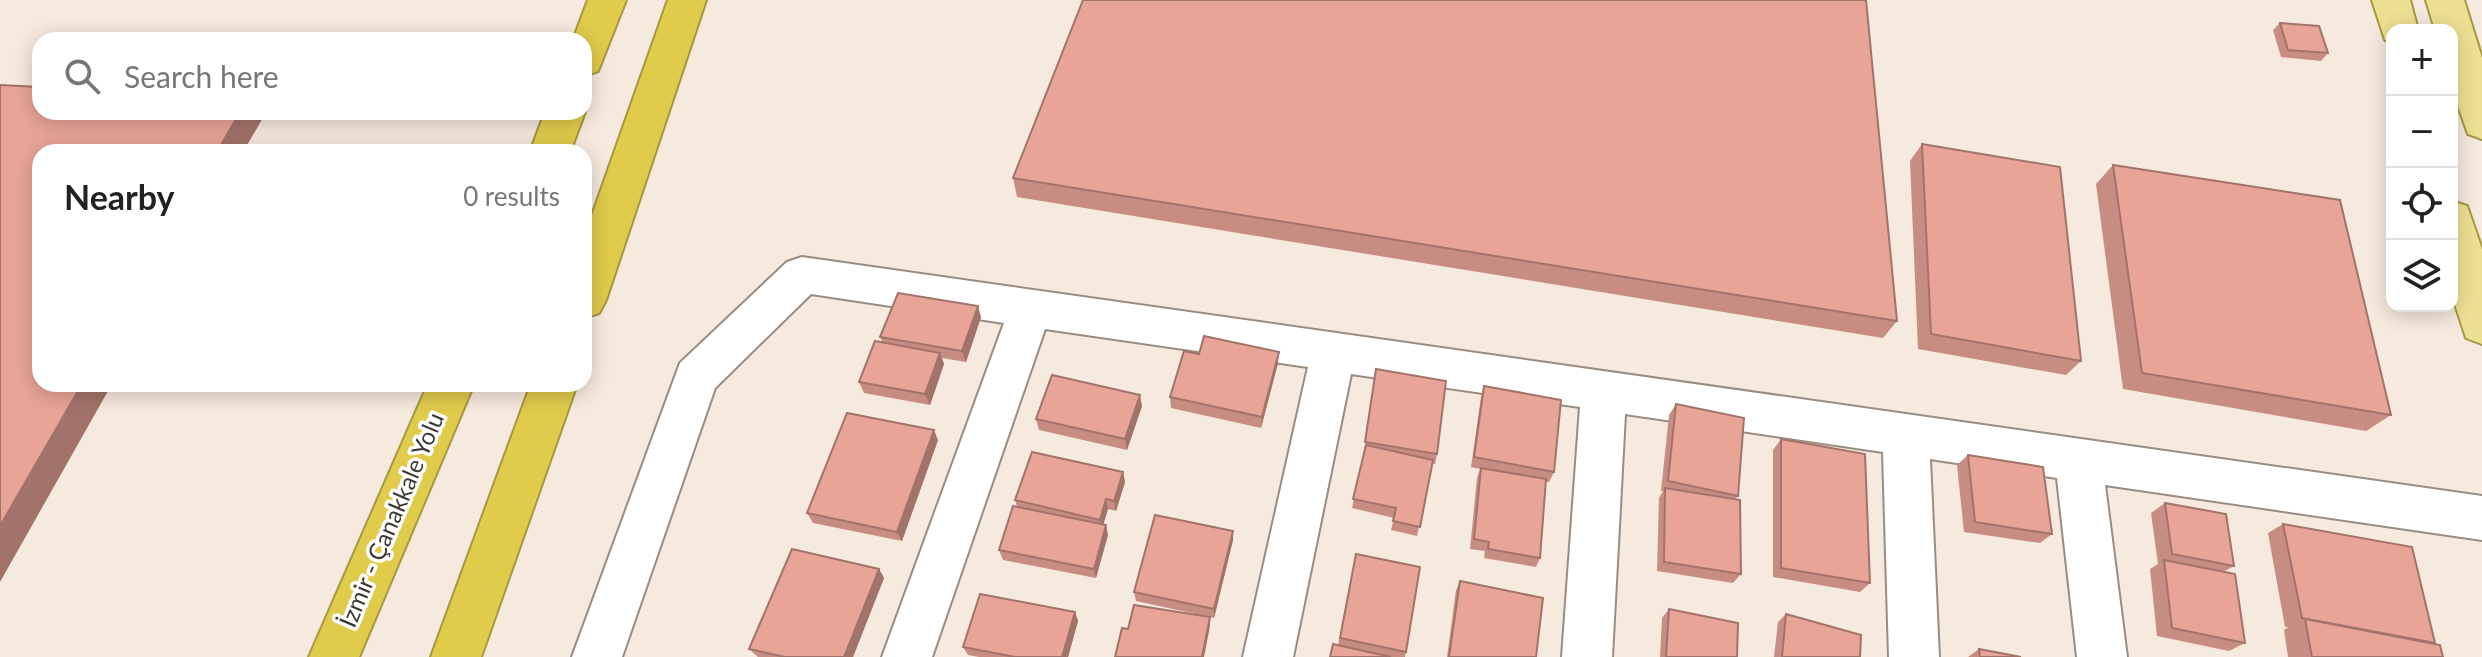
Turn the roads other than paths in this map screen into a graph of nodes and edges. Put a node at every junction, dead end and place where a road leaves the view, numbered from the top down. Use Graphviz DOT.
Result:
graph roads {
  1 [pos="607,0"];
  2 [pos="687,0"];
  3 [pos="2391,0"];
  4 [pos="2445,0"];
  5 [pos="2397,24"];
  6 [pos="592,40"];
  7 [pos="562,120"];
  8 [pos="2482,123"];
  9 [pos="553,144"];
  10 [pos="2458,239"];
  11 [pos="592,277"];
  12 [pos="1031,307"];
  13 [pos="2482,325"];
  14 [pos="1334,350"];
  15 [pos="1604,390"];
  16 [pos="448,392"];
  17 [pos="551,392"];
  18 [pos="1906,435"];
  19 [pos="2079,462"];
  20 [pos="2482,518"];
  21 [pos="334,657"];
  22 [pos="456,657"];
  23 [pos="597,657"];
  24 [pos="907,657"];
  25 [pos="1268,657"];
  26 [pos="1587,657"];
  27 [pos="1914,657"];
  28 [pos="2102,657"];
  1 -- 6 [label="highway"];
  2 -- 11 [label="highway"];
  3 -- 5 [label="main road"];
  4 -- 8 [label="main road"];
  7 -- 9 [label="highway"];
  10 -- 13 [label="main road"];
  12 -- 14 [label="street"];
  12 -- 23 [label="street"];
  12 -- 24 [label="street"];
  14 -- 15 [label="street"];
  14 -- 25 [label="street"];
  15 -- 18 [label="street"];
  15 -- 26 [label="street"];
  16 -- 21 [label="highway, İzmir - Çanakkale Yolu"];
  17 -- 22 [label="highway"];
  18 -- 19 [label="street"];
  18 -- 27 [label="street"];
  19 -- 20 [label="street"];
  19 -- 28 [label="street"];
}
